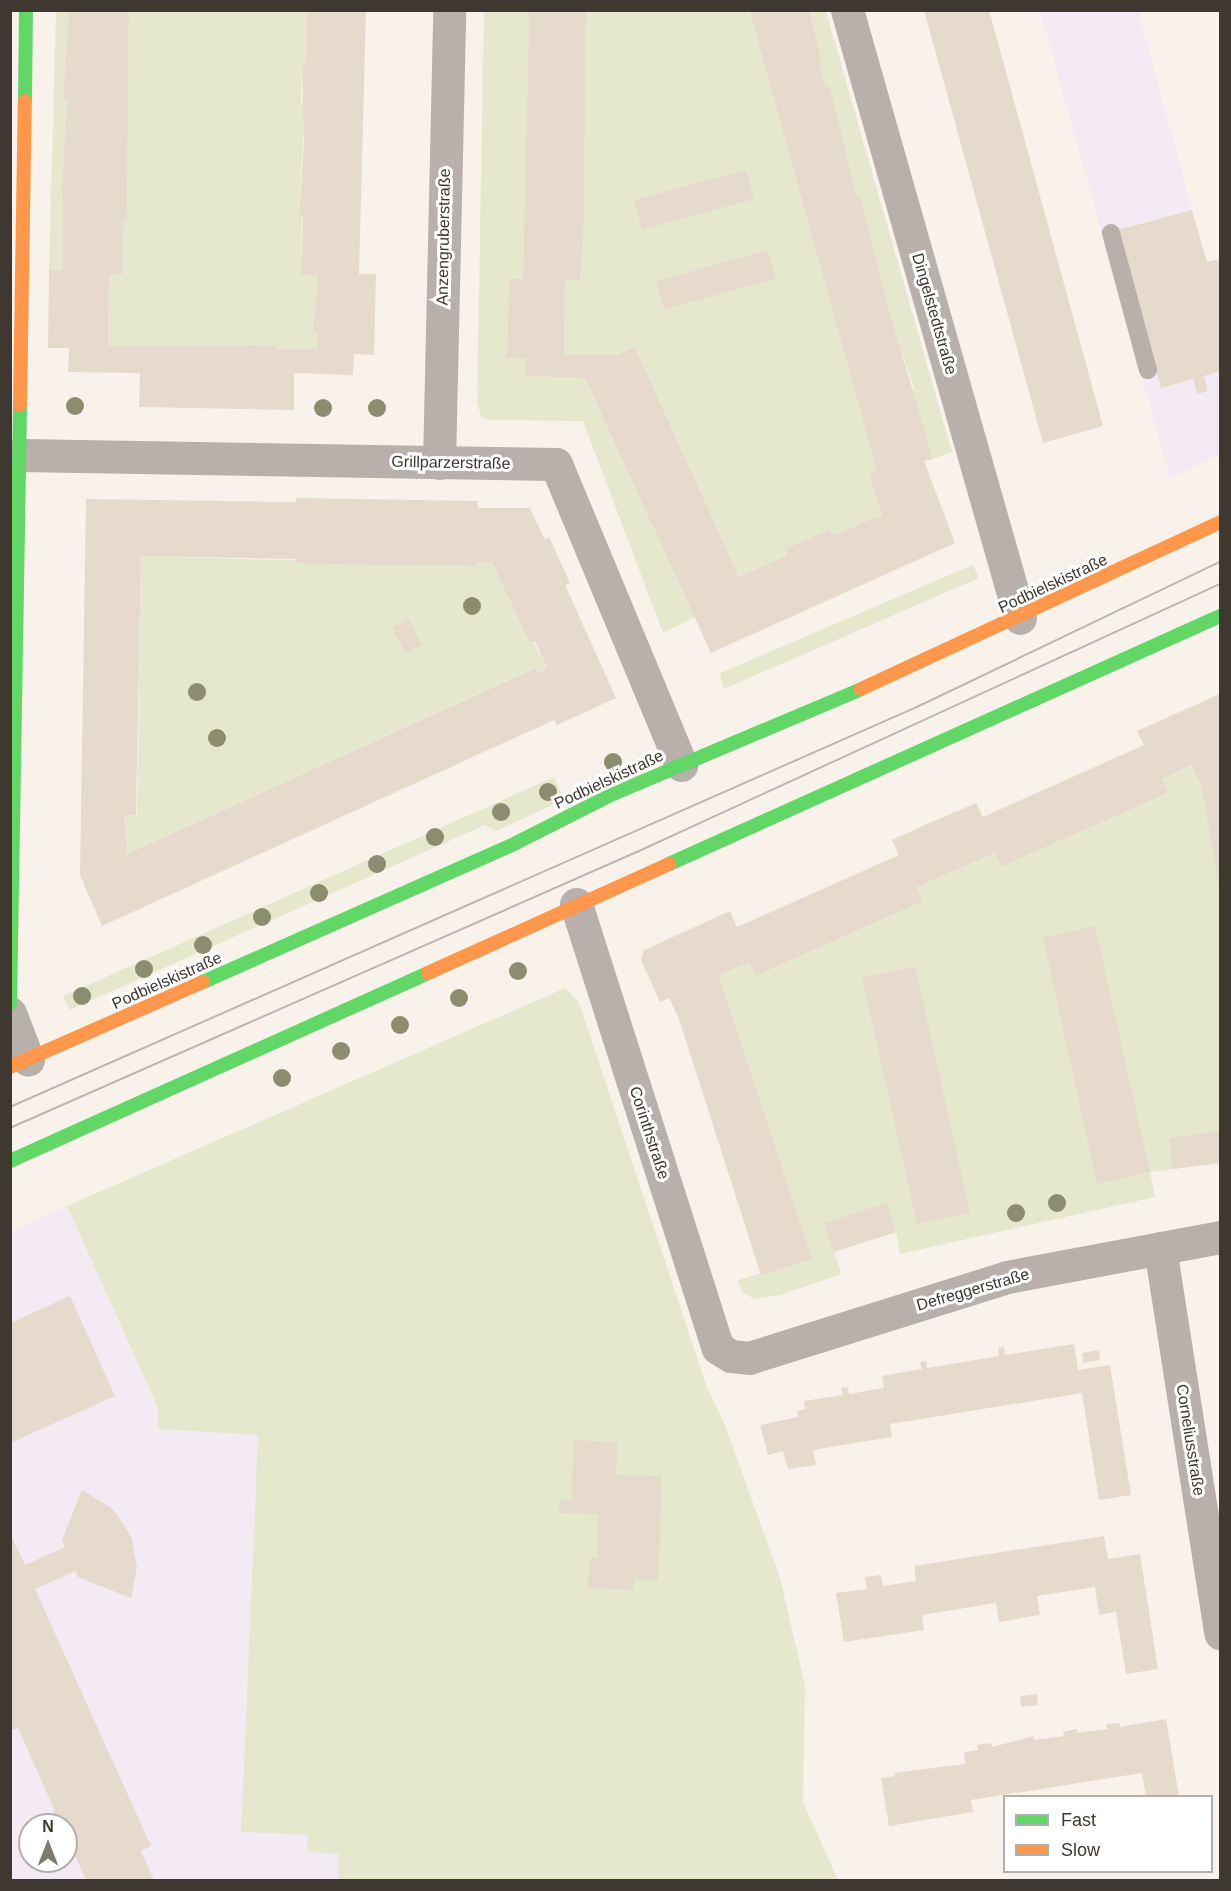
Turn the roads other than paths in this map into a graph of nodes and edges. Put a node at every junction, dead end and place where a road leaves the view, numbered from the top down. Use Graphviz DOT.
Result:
graph roads {
  1 [pos="27,10"];
  2 [pos="449,10"];
  3 [pos="847,10"];
  4 [pos="1112,233"];
  5 [pos="1148,370"];
  6 [pos="20,455"];
  7 [pos="439,463"];
  8 [pos="1221,522"];
  9 [pos="1221,616"];
  10 [pos="1020,618"];
  11 [pos="14,682"];
  12 [pos="681,765"];
  13 [pos="576,904"];
  14 [pos="10,1004"];
  15 [pos="10,1012"];
  16 [pos="19,1063"];
  17 [pos="10,1161"];
  18 [pos="1221,1238"];
  19 [pos="1160,1248"];
  20 [pos="731,1356"];
  21 [pos="1221,1633"];
  1 -- 6 [label="main road"];
  2 -- 7 [label="street, Anzengruberstraße"];
  3 -- 10 [label="street, Dingelstedtstraße"];
  4 -- 5 [label="lane"];
  6 -- 7 [label="street, Grillparzerstraße"];
  6 -- 11 [label="main road"];
  7 -- 12 [label="street, Grillparzerstraße"];
  8 -- 10 [label="main road, Podbielskistraße"];
  9 -- 13 [label="main road"];
  10 -- 12 [label="main road, Podbielskistraße"];
  11 -- 14 [label="main road"];
  12 -- 16 [label="main road, Podbielskistraße"];
  13 -- 17 [label="main road"];
  13 -- 20 [label="street, Corinthstraße"];
  15 -- 16 [label="street"];
  18 -- 19 [label="street, Defreggerstraße"];
  19 -- 20 [label="street, Defreggerstraße"];
  19 -- 21 [label="street, Corneliusstraße"];
}
